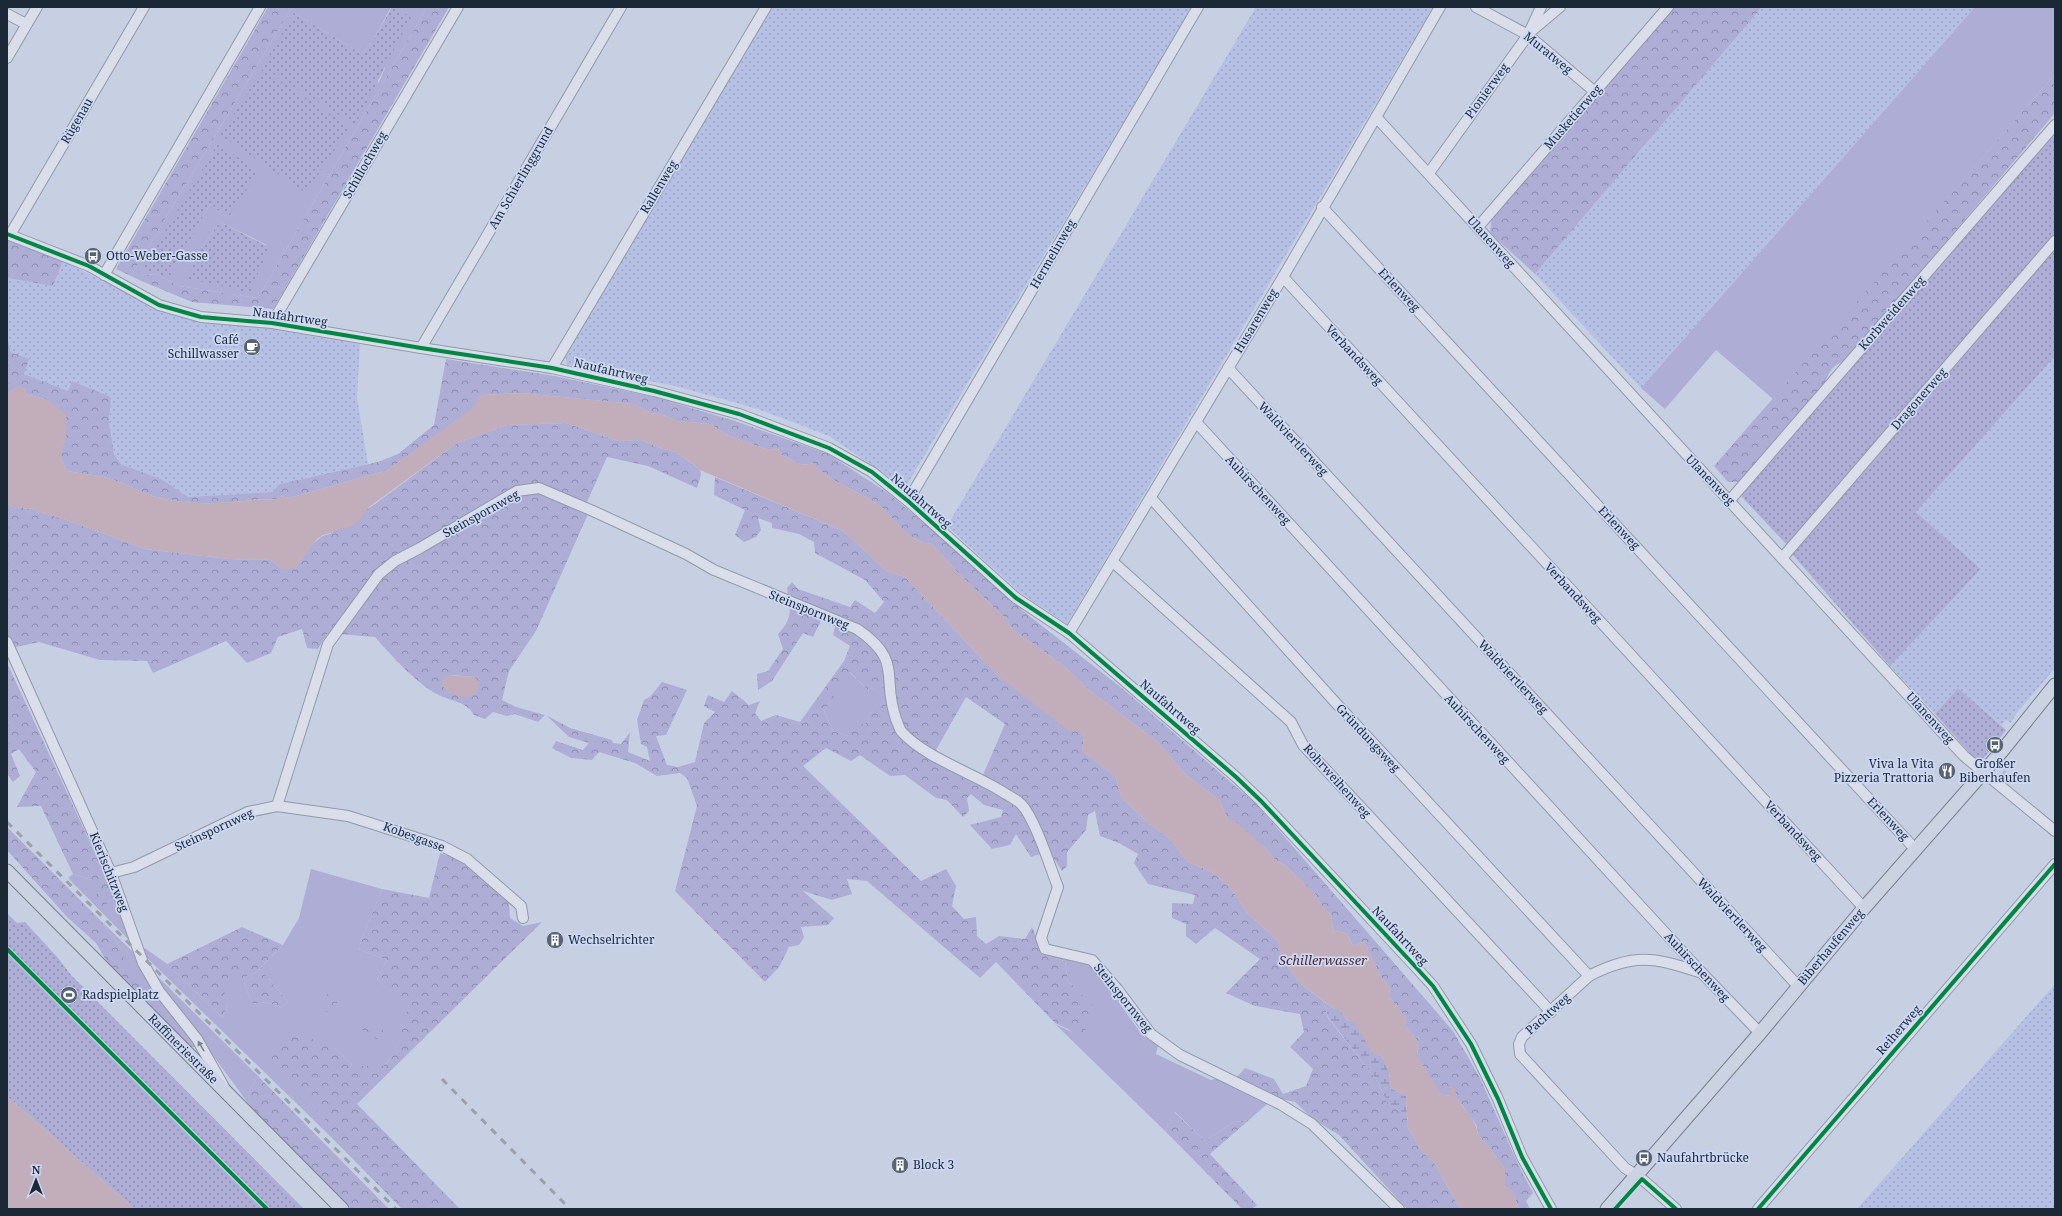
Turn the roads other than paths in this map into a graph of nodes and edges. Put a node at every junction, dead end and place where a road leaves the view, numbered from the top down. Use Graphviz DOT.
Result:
graph roads {
  1 [pos="37,7"];
  2 [pos="144,7"];
  3 [pos="260,7"];
  4 [pos="458,7"];
  5 [pos="621,7"];
  6 [pos="766,7"];
  7 [pos="1198,7"];
  8 [pos="1440,7"];
  9 [pos="1476,7"];
  10 [pos="1541,7"];
  11 [pos="1560,7"];
  12 [pos="1668,7"];
  13 [pos="7,14"];
  14 [pos="26,24"];
  15 [pos="1528,34"];
  16 [pos="7,58"];
  17 [pos="1595,92"];
  18 [pos="1376,117"];
  19 [pos="2055,126"];
  20 [pos="1429,172"];
  21 [pos="1322,207"];
  22 [pos="1478,227"];
  23 [pos="8,235"];
  24 [pos="2055,241"];
  25 [pos="104,275"];
  26 [pos="1283,277"];
  27 [pos="272,323"];
  28 [pos="421,348"];
  29 [pos="552,368"];
  30 [pos="1228,368"];
  31 [pos="1196,422"];
  32 [pos="1151,498"];
  33 [pos="1730,500"];
  34 [pos="908,501"];
  35 [pos="1784,557"];
  36 [pos="1113,562"];
  37 [pos="1069,633"];
  38 [pos="7,642"];
  39 [pos="2055,685"];
  40 [pos="1984,771"];
  41 [pos="277,806"];
  42 [pos="2055,831"];
  43 [pos="1916,850"];
  44 [pos="2055,864"];
  45 [pos="7,871"];
  46 [pos="111,873"];
  47 [pos="1864,908"];
  48 [pos="523,918"];
  49 [pos="1701,972"];
  50 [pos="1589,976"];
  51 [pos="1798,986"];
  52 [pos="1551,1012"];
  53 [pos="1760,1033"];
  54 [pos="227,1092"];
  55 [pos="1636,1176"];
  56 [pos="342,1209"];
  57 [pos="1399,1209"];
  58 [pos="1551,1209"];
  59 [pos="1607,1209"];
  60 [pos="1676,1209"];
  61 [pos="1758,1209"];
  1 -- 14 [label="street"];
  2 -- 23 [label="street, Rügenau"];
  3 -- 25 [label="street"];
  4 -- 27 [label="street, Schillochweg"];
  5 -- 28 [label="street, Am Schierlinggrund"];
  6 -- 29 [label="street, Rallenweg"];
  7 -- 34 [label="street, Hermelinweg"];
  8 -- 18 [label="street, Husarenweg"];
  9 -- 15 [label="street, Muratweg"];
  10 -- 15 [label="street, Pionierweg"];
  11 -- 15 [label="street"];
  12 -- 17 [label="street, Musketierweg"];
  13 -- 14 [label="street"];
  14 -- 16 [label="street"];
  15 -- 17 [label="street, Muratweg"];
  15 -- 20 [label="street, Pionierweg"];
  17 -- 22 [label="street, Musketierweg"];
  18 -- 20 [label="street, Ulanenweg"];
  18 -- 21 [label="street, Husarenweg"];
  19 -- 33 [label="street, Korbweidenweg"];
  20 -- 22 [label="street, Ulanenweg"];
  21 -- 26 [label="street, Husarenweg"];
  21 -- 43 [label="street, Erlenweg"];
  22 -- 33 [label="street, Ulanenweg"];
  23 -- 25 [label="street, Naufahrtweg"];
  24 -- 35 [label="street, Dragonerweg"];
  25 -- 27 [label="street, Naufahrtweg"];
  26 -- 30 [label="street, Husarenweg"];
  26 -- 47 [label="street, Verbandsweg"];
  27 -- 28 [label="street, Naufahrtweg"];
  28 -- 29 [label="street, Naufahrtweg"];
  29 -- 34 [label="street, Naufahrtweg"];
  30 -- 31 [label="street, Husarenweg"];
  30 -- 51 [label="street, Waldviertlerweg"];
  31 -- 32 [label="street, Husarenweg"];
  31 -- 49 [label="street, Auhirschenweg"];
  32 -- 36 [label="street, Husarenweg"];
  32 -- 50 [label="street, Gründungsweg"];
  33 -- 35 [label="street, Ulanenweg"];
  34 -- 37 [label="street, Naufahrtweg"];
  35 -- 40 [label="street, Ulanenweg"];
  36 -- 37 [label="street, Husarenweg"];
  36 -- 52 [label="street, Rohrweihenweg"];
  37 -- 58 [label="street, Naufahrtweg"];
  38 -- 46 [label="street, Kierischitzweg"];
  39 -- 40 [label="main road, Biberhaufenweg"];
  40 -- 42 [label="street, Ulanenweg"];
  40 -- 43 [label="main road, Biberhaufenweg"];
  41 -- 46 [label="street, Steinspornweg"];
  41 -- 48 [label="street, Kobesgasse"];
  41 -- 57 [label="street, Steinspornweg"];
  43 -- 47 [label="main road, Biberhaufenweg"];
  44 -- 61 [label="street, Reiherweg"];
  45 -- 54 [label="main road, Raffineriestraße"];
  54 -- 46 [label="street, Kierischitzweg, one-way"];
  47 -- 51 [label="main road, Biberhaufenweg"];
  49 -- 50 [label="street, Pachtweg"];
  49 -- 53 [label="street, Auhirschenweg"];
  50 -- 52 [label="street, Pachtweg"];
  51 -- 53 [label="main road, Biberhaufenweg"];
  52 -- 55 [label="street, Pachtweg"];
  53 -- 55 [label="main road, Biberhaufenweg"];
  54 -- 56 [label="main road, Raffineriestraße"];
  55 -- 59 [label="main road, Biberhaufenweg"];
  55 -- 60 [label="street"];
}
